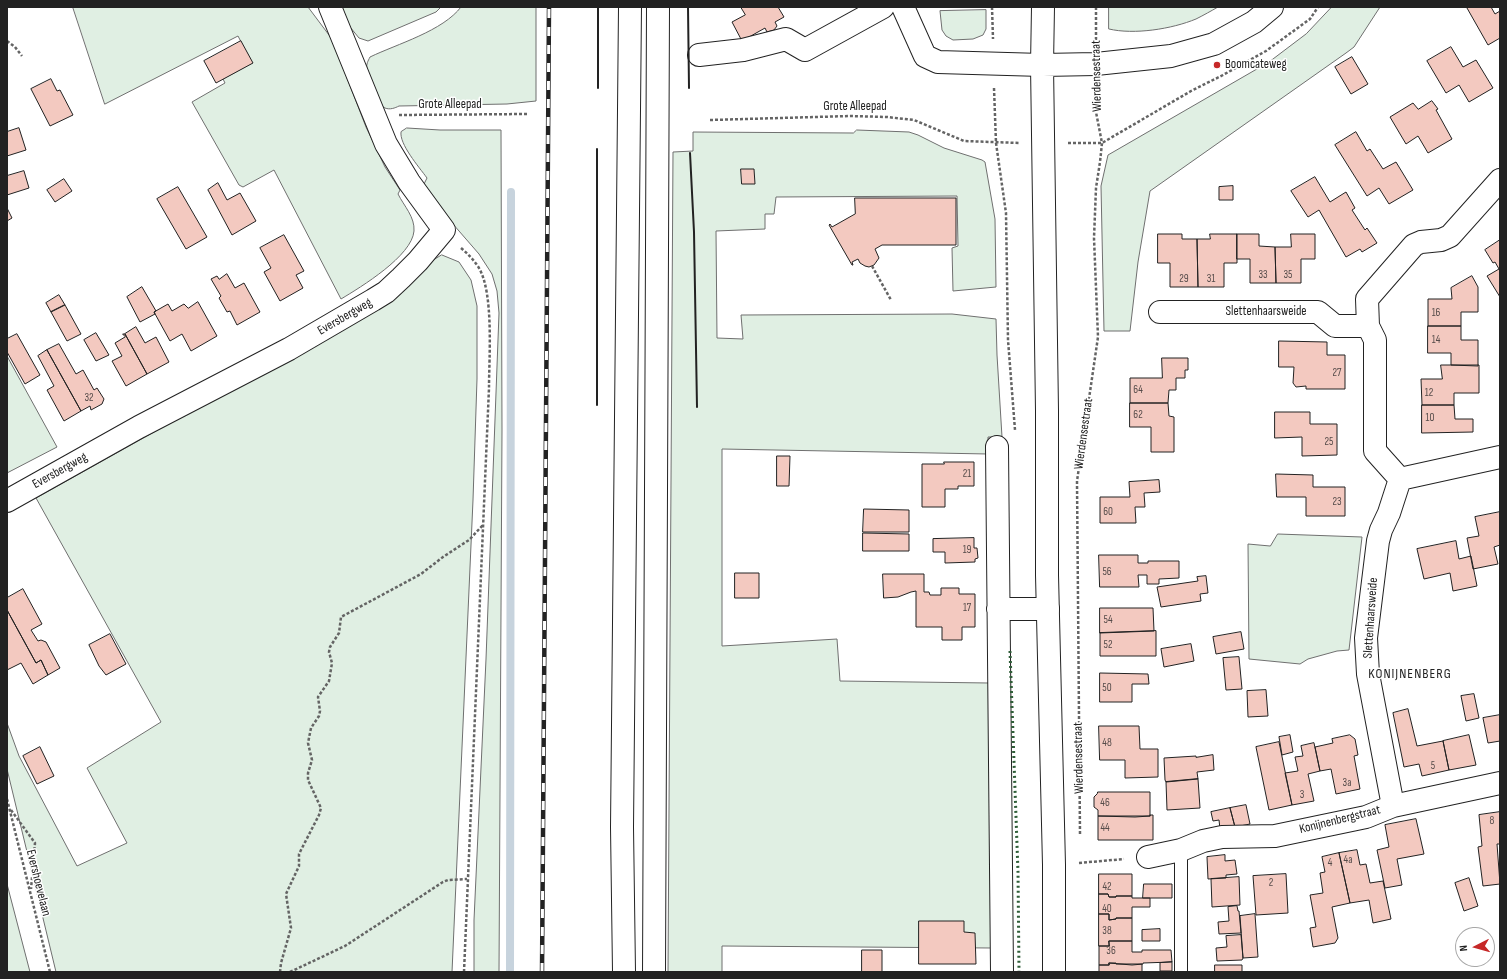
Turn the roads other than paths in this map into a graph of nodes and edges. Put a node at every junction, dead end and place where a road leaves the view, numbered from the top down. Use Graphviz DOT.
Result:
graph roads {
  1 [pos="330,7"];
  2 [pos="630,7"];
  3 [pos="658,7"];
  4 [pos="884,7"];
  5 [pos="903,7"];
  6 [pos="1043,7"];
  7 [pos="1272,7"];
  8 [pos="699,55"];
  9 [pos="1042,65"];
  10 [pos="1500,180"];
  11 [pos="1160,312"];
  12 [pos="1368,326"];
  13 [pos="997,447"];
  14 [pos="1500,457"];
  15 [pos="1400,479"];
  16 [pos="7,501"];
  17 [pos="1048,608"];
  18 [pos="998,609"];
  19 [pos="1500,783"];
  20 [pos="1393,806"];
  21 [pos="1181,850"];
  22 [pos="1148,857"];
  23 [pos="624,972"];
  24 [pos="654,972"];
  25 [pos="1002,972"];
  26 [pos="1054,972"];
  27 [pos="1181,972"];
  1 -- 16 [label="street, Eversbergweg"];
  2 -- 23 [label="street"];
  3 -- 24 [label="street"];
  4 -- 8 [label="street"];
  5 -- 9 [label="street"];
  6 -- 9 [label="street"];
  7 -- 9 [label="street"];
  9 -- 17 [label="street"];
  10 -- 12 [label="street"];
  11 -- 12 [label="street, Slettenhaarsweide"];
  12 -- 15 [label="street"];
  13 -- 18 [label="street"];
  14 -- 15 [label="street"];
  15 -- 20 [label="street, Slettenhaarsweide"];
  17 -- 18 [label="street"];
  17 -- 26 [label="street"];
  18 -- 25 [label="street"];
  19 -- 20 [label="street, Konijnenbergstraat"];
  20 -- 21 [label="street, Konijnenbergstraat"];
  21 -- 22 [label="street, Konijnenbergstraat"];
  21 -- 27 [label="lane"];
}
